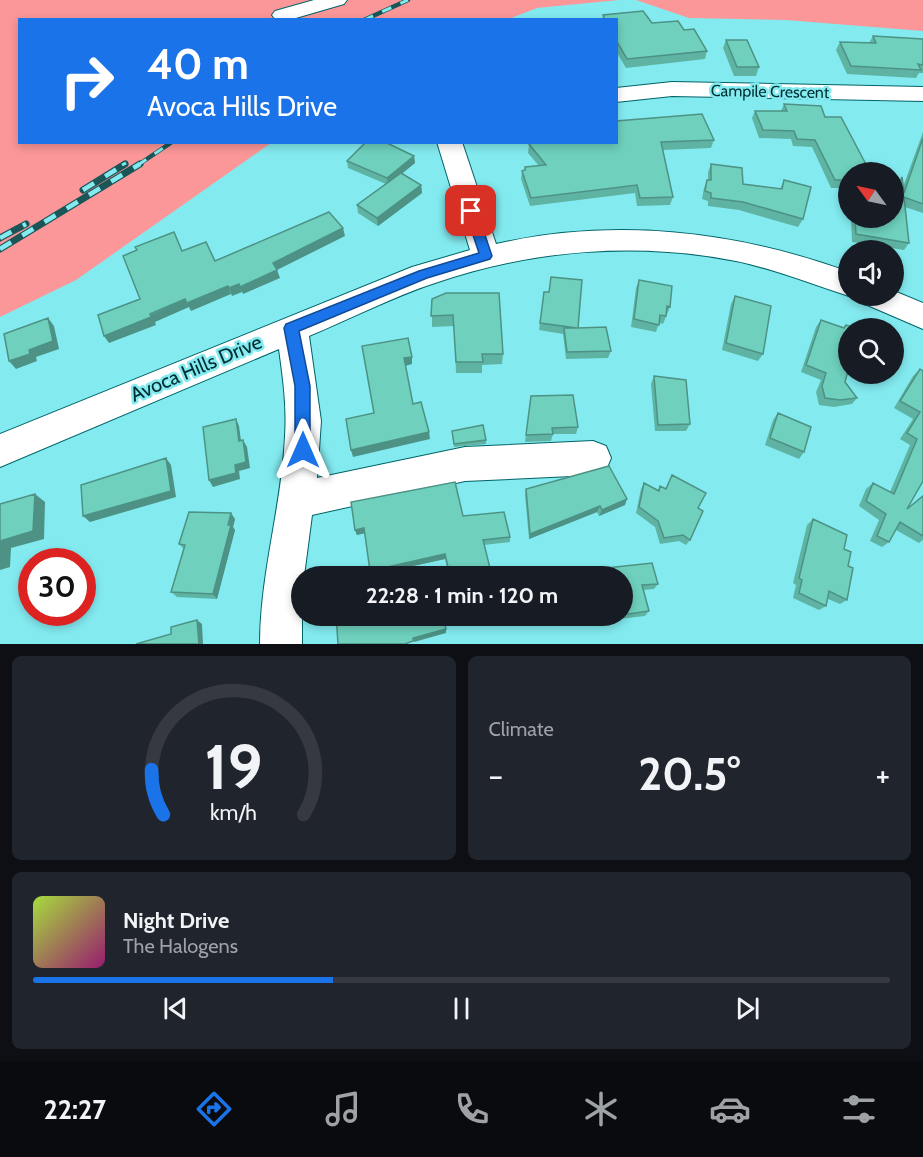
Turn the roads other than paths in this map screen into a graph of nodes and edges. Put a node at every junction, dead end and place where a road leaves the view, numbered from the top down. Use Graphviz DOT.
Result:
graph roads {
  1 [pos="337,0"];
  2 [pos="282,15"];
  3 [pos="923,94"];
  4 [pos="618,95"];
  5 [pos="450,144"];
  6 [pos="486,256"];
  7 [pos="838,280"];
  8 [pos="902,306"];
  9 [pos="922,314"];
  10 [pos="291,328"];
  11 [pos="0,451"];
  12 [pos="593,458"];
  13 [pos="295,501"];
  14 [pos="281,644"];
  1 -- 2 [label="street"];
  3 -- 4 [label="street, Campile Crescent"];
  5 -- 6 [label="street"];
  6 -- 7 [label="street, Avoca Hills Drive"];
  6 -- 10 [label="street, Avoca Hills Drive"];
  8 -- 9 [label="street"];
  10 -- 11 [label="street, Avoca Hills Drive"];
  10 -- 13 [label="street"];
  12 -- 13 [label="street"];
  13 -- 14 [label="street"];
}
